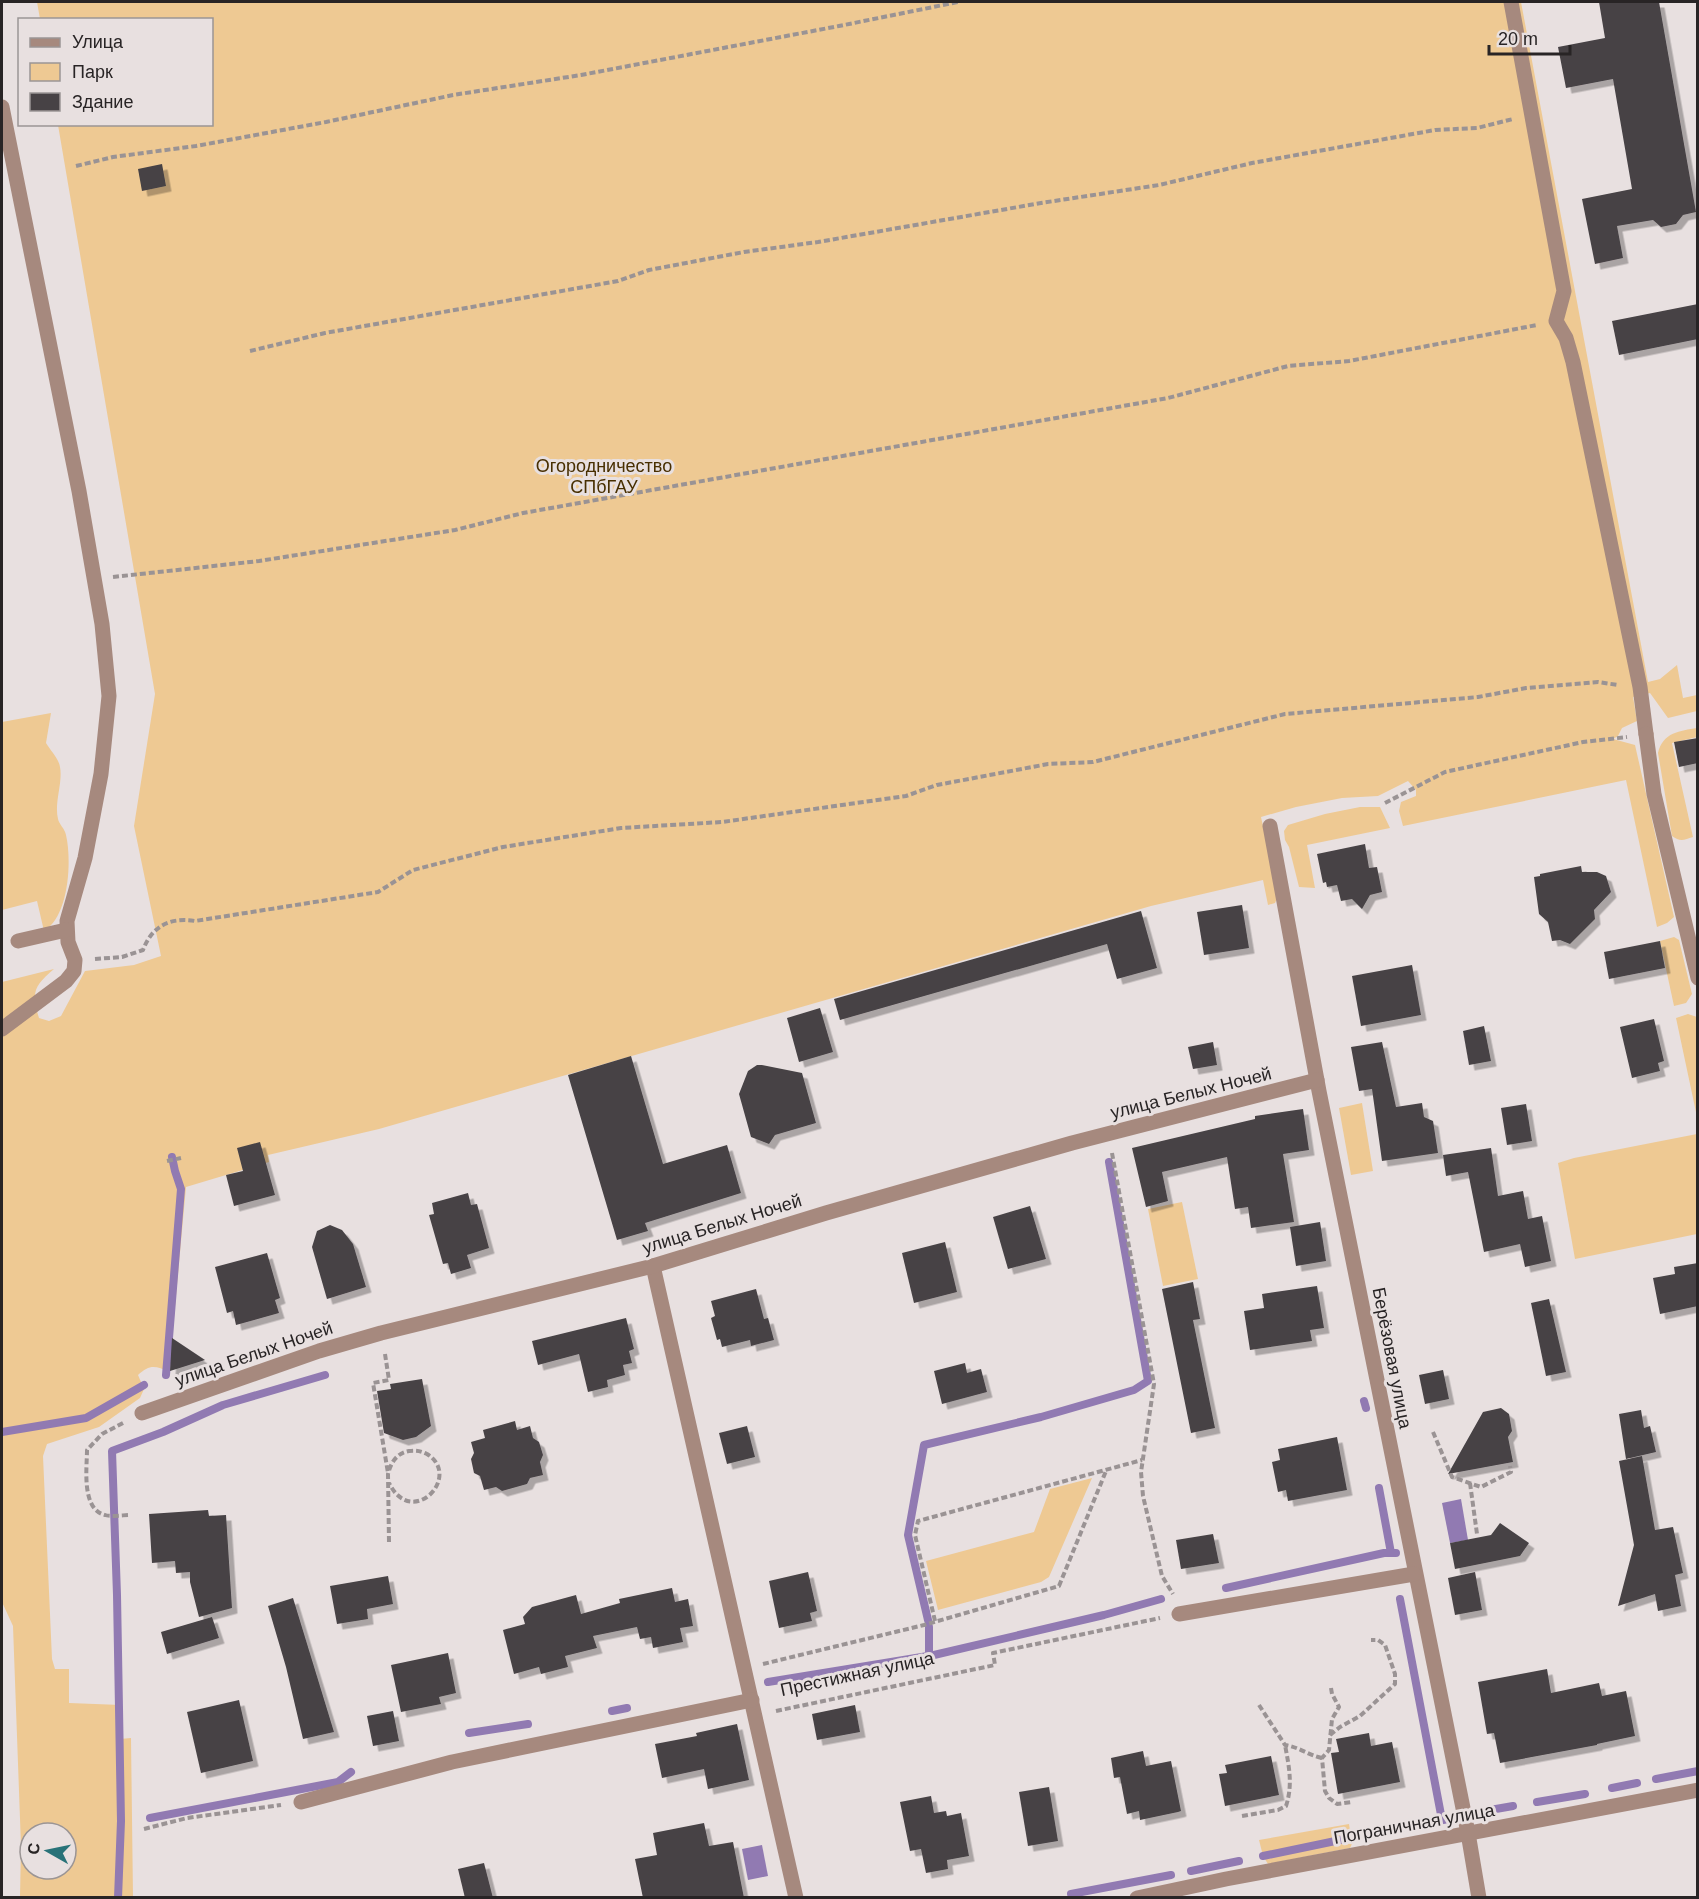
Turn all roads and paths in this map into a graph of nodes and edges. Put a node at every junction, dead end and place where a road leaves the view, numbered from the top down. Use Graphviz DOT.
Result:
graph roads {
  1 [pos="958,2"];
  2 [pos="1511,2"];
  3 [pos="2,107"];
  4 [pos="1530,111"];
  5 [pos="76,166"];
  6 [pos="1556,321"];
  7 [pos="250,351"];
  8 [pos="94,580"];
  9 [pos="1640,687"];
  10 [pos="1646,734"];
  11 [pos="1385,802"];
  12 [pos="1270,826"];
  13 [pos="66,930"];
  14 [pos="18,941"];
  15 [pos="75,960"];
  16 [pos="1698,978"];
  17 [pos="2,1029"];
  18 [pos="1317,1080"];
  19 [pos="1108,1134"];
  20 [pos="181,1158"];
  21 [pos="167,1161"];
  22 [pos="653,1266"];
  23 [pos="386,1358"];
  24 [pos="142,1413"];
  25 [pos="1433,1432"];
  26 [pos="1143,1460"];
  27 [pos="1510,1466"];
  28 [pos="1106,1471"];
  29 [pos="388,1474"];
  30 [pos="389,1483"];
  31 [pos="1470,1483"];
  32 [pos="130,1515"];
  33 [pos="1478,1534"];
  34 [pos="389,1542"];
  35 [pos="1414,1574"];
  36 [pos="1178,1607"];
  37 [pos="935,1621"];
  38 [pos="1371,1640"];
  39 [pos="745,1669"];
  40 [pos="1331,1688"];
  41 [pos="752,1700"];
  42 [pos="1259,1705"];
  43 [pos="1329,1736"];
  44 [pos="1285,1745"];
  45 [pos="1322,1758"];
  46 [pos="1698,1790"];
  47 [pos="301,1802"];
  48 [pos="1352,1802"];
  49 [pos="1242,1816"];
  50 [pos="144,1829"];
  51 [pos="1468,1833"];
  52 [pos="796,1898"];
  53 [pos="1137,1898"];
  54 [pos="1479,1898"];
  1 -- 5 [label="path"];
  2 -- 4 [label="street"];
  3 -- 8 [label="street"];
  4 -- 6 [label="street"];
  4 -- 7 [label="path"];
  6 -- 8 [label="path"];
  6 -- 9 [label="street"];
  8 -- 13 [label="street"];
  9 -- 10 [label="street"];
  9 -- 15 [label="path"];
  10 -- 11 [label="path"];
  10 -- 16 [label="street"];
  12 -- 18 [label="street, Берёзовая улица"];
  13 -- 14 [label="street"];
  13 -- 15 [label="street"];
  15 -- 17 [label="street"];
  18 -- 19 [label="street, улица Белых Ночей"];
  18 -- 35 [label="street, Берёзовая улица"];
  19 -- 22 [label="street, улица Белых Ночей"];
  19 -- 26 [label="path"];
  20 -- 21 [label="path"];
  22 -- 24 [label="street, улица Белых Ночей"];
  22 -- 39 [label="street"];
  23 -- 29 [label="path"];
  24 -- 32 [label="path"];
  25 -- 31 [label="path"];
  26 -- 28 [label="path"];
  26 -- 36 [label="path"];
  27 -- 31 [label="path"];
  28 -- 37 [label="path"];
  28 -- 37 [label="path"];
  29 -- 30 [label="path"];
  29 -- 30 [label="path"];
  30 -- 34 [label="path"];
  31 -- 33 [label="path"];
  35 -- 36 [label="street"];
  35 -- 51 [label="street, Берёзовая улица"];
  36 -- 41 [label="path, Престижная улица"];
  37 -- 39 [label="path"];
  38 -- 43 [label="path"];
  39 -- 41 [label="street"];
  40 -- 43 [label="path"];
  41 -- 47 [label="street"];
  41 -- 52 [label="street"];
  42 -- 44 [label="path"];
  43 -- 45 [label="path"];
  44 -- 45 [label="path"];
  44 -- 49 [label="path"];
  45 -- 48 [label="path"];
  46 -- 51 [label="street, Пограничная улица"];
  47 -- 50 [label="path"];
  51 -- 53 [label="street, Пограничная улица"];
  51 -- 54 [label="street, Берёзовая улица"];
}
